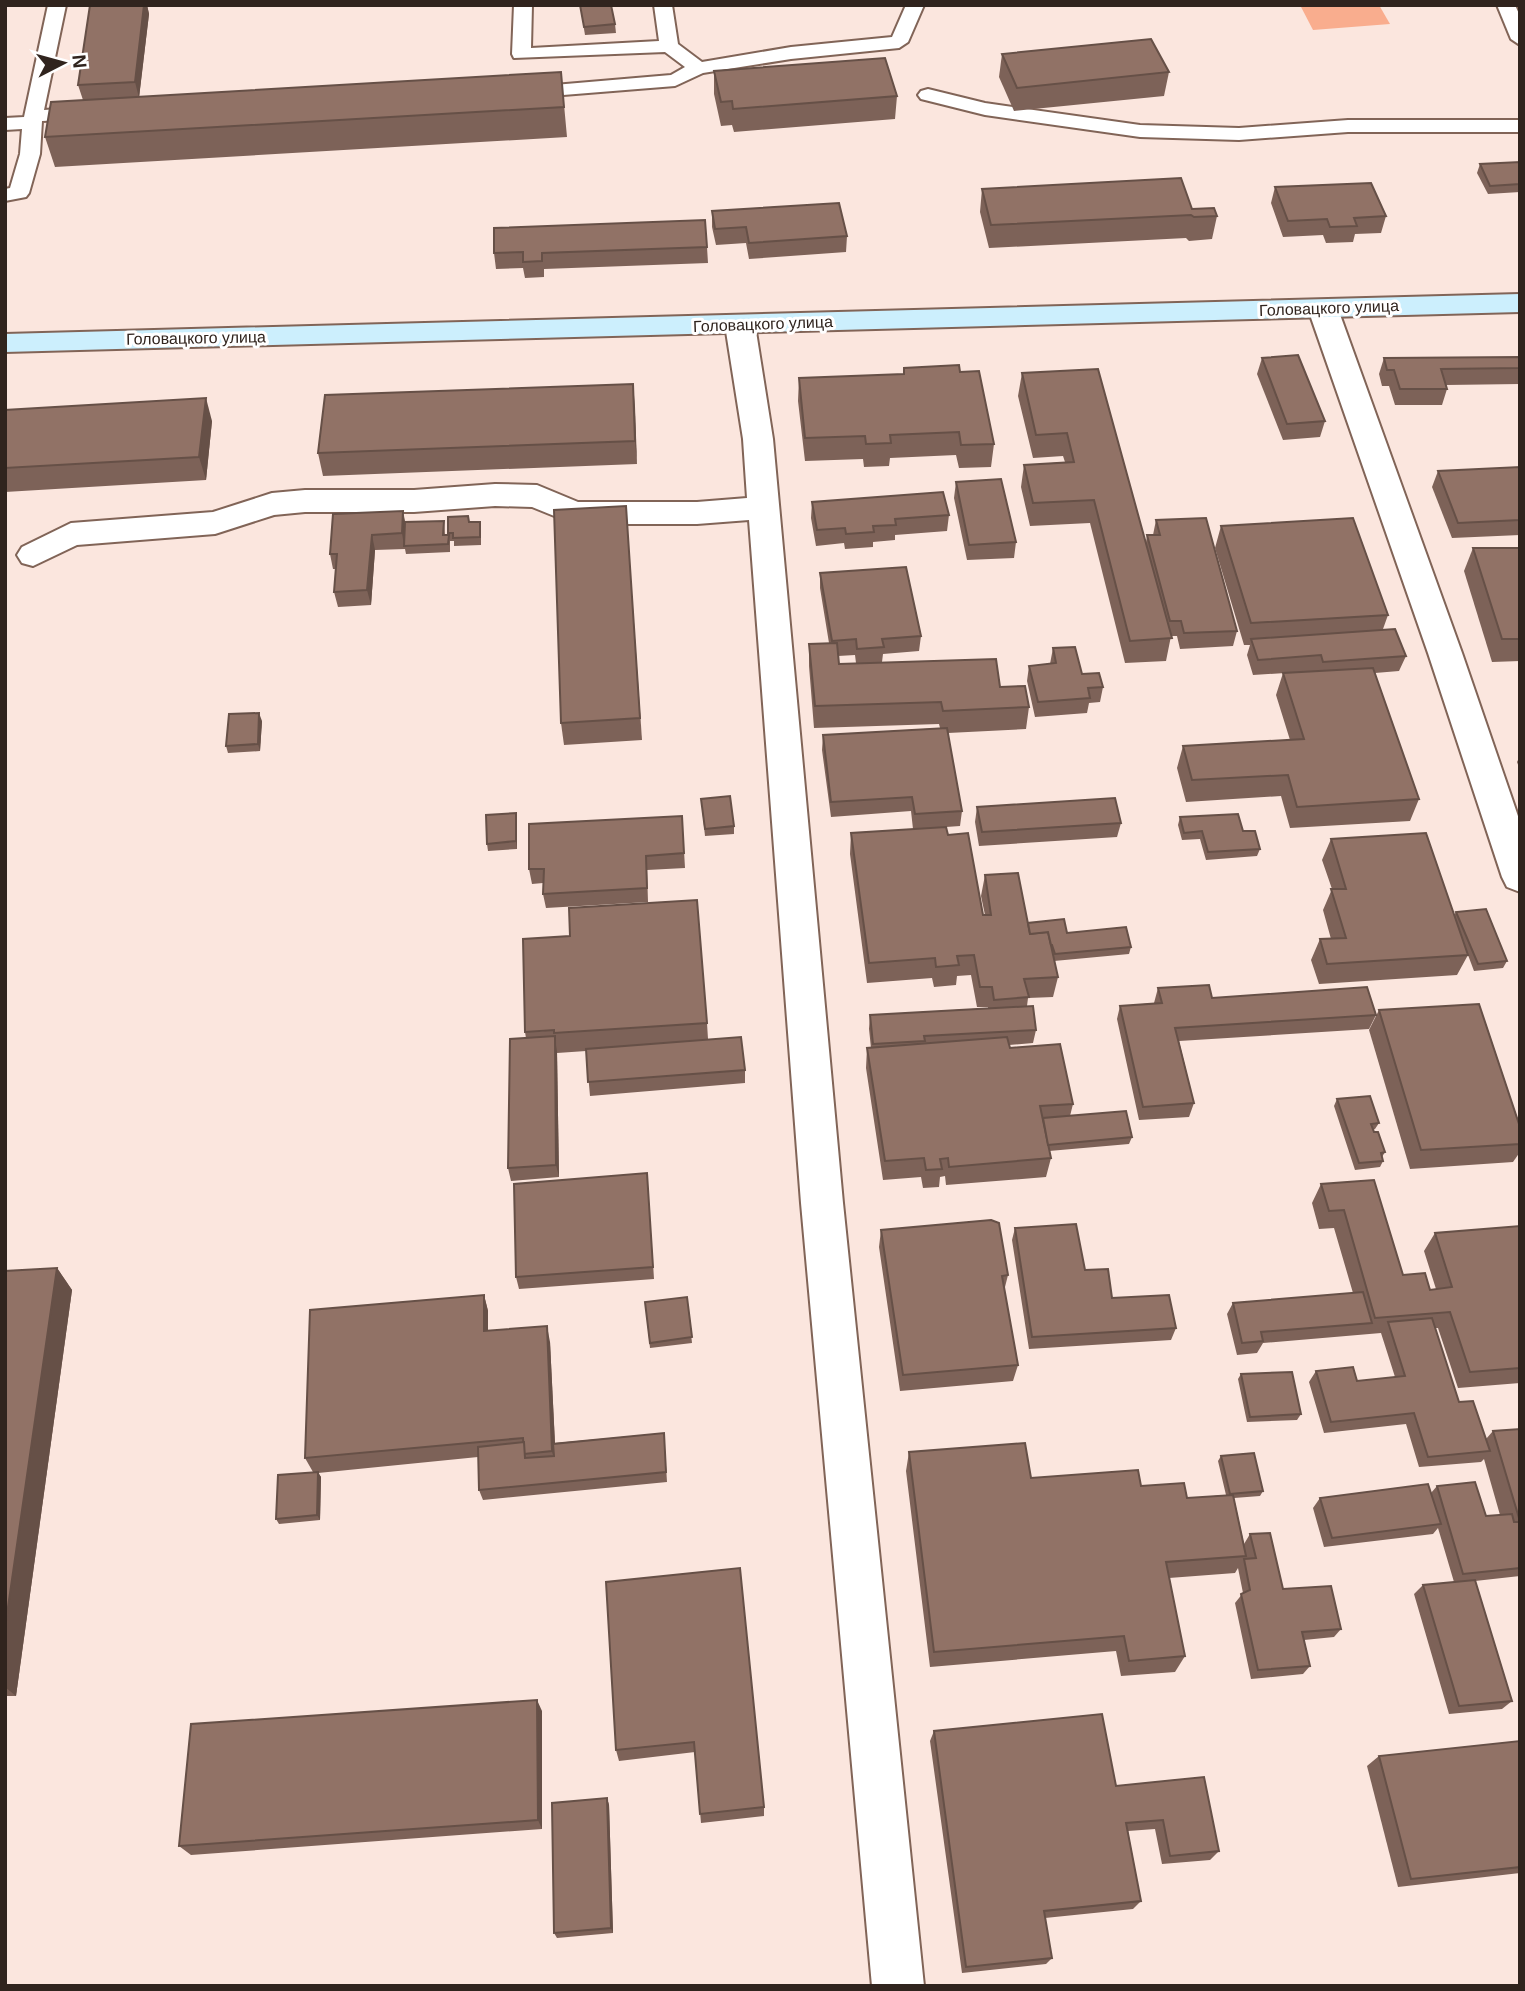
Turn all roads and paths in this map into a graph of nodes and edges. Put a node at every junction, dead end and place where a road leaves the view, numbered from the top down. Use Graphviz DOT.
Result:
graph roads {
  1 [pos="57,5"];
  2 [pos="523,5"];
  3 [pos="663,5"];
  4 [pos="915,5"];
  5 [pos="1506,5"];
  6 [pos="1520,38"];
  7 [pos="669,46"];
  8 [pos="698,68"];
  9 [pos="505,93"];
  10 [pos="928,95"];
  11 [pos="101,113"];
  12 [pos="32,119"];
  13 [pos="5,124"];
  14 [pos="1520,126"];
  15 [pos="5,195"];
  16 [pos="1520,303"];
  17 [pos="1323,309"];
  18 [pos="740,325"];
  19 [pos="5,343"];
  20 [pos="764,508"];
  21 [pos="33,555"];
  22 [pos="1520,877"];
  23 [pos="898,1986"];
  1 -- 12 [label="lane"];
  2 -- 7 [label="lane"];
  3 -- 7 [label="lane"];
  4 -- 8 [label="lane"];
  5 -- 6 [label="lane"];
  7 -- 8 [label="lane"];
  8 -- 9 [label="lane"];
  10 -- 14 [label="lane"];
  11 -- 12 [label="lane"];
  12 -- 13 [label="lane"];
  12 -- 15 [label="lane"];
  16 -- 17 [label="main road, Головацкого улица"];
  17 -- 18 [label="main road, Головацкого улица"];
  17 -- 22 [label="street"];
  18 -- 19 [label="main road, Головацкого улица"];
  18 -- 20 [label="street"];
  20 -- 21 [label="street"];
  20 -- 23 [label="street"];
}
